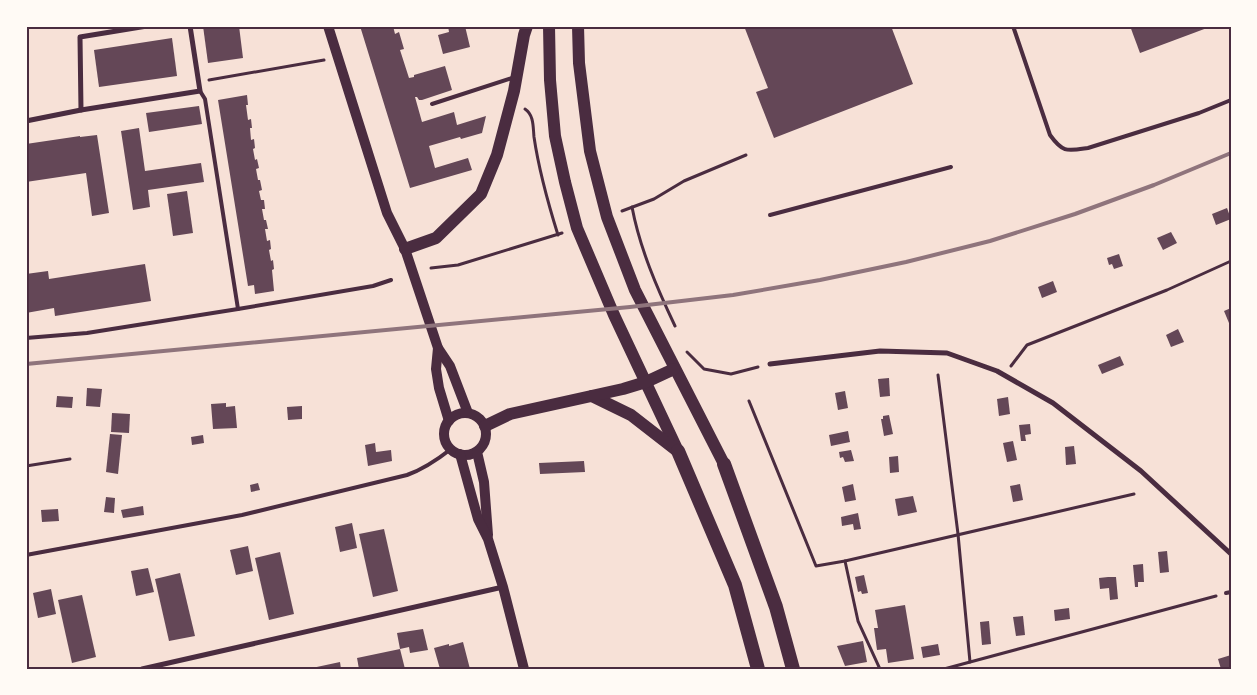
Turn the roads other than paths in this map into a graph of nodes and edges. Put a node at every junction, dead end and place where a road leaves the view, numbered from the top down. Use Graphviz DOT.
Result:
graph roads {
  1 [pos="147,26"];
  2 [pos="190,26"];
  3 [pos="328,26"];
  4 [pos="527,26"];
  5 [pos="549,26"];
  6 [pos="578,26"];
  7 [pos="1013,26"];
  8 [pos="517,76"];
  9 [pos="200,91"];
  10 [pos="1231,100"];
  11 [pos="432,104"];
  12 [pos="81,110"];
  13 [pos="26,121"];
  14 [pos="951,167"];
  15 [pos="770,215"];
  16 [pos="405,249"];
  17 [pos="391,280"];
  18 [pos="238,309"];
  19 [pos="26,338"];
  20 [pos="438,348"];
  21 [pos="770,364"];
  22 [pos="674,368"];
  23 [pos="646,382"];
  24 [pos="592,396"];
  25 [pos="468,413"];
  26 [pos="449,421"];
  27 [pos="485,426"];
  28 [pos="678,451"];
  29 [pos="456,452"];
  30 [pos="477,452"];
  31 [pos="724,464"];
  32 [pos="488,539"];
  33 [pos="1231,554"];
  34 [pos="26,555"];
  35 [pos="503,587"];
  36 [pos="142,669"];
  37 [pos="524,669"];
  38 [pos="758,669"];
  39 [pos="793,669"];
  1 -- 12 [label="street"];
  2 -- 9 [label="street"];
  3 -- 16 [label="main road"];
  4 -- 8 [label="main road"];
  5 -- 23 [label="main road"];
  6 -- 22 [label="main road"];
  7 -- 10 [label="lane"];
  8 -- 11 [label="lane"];
  8 -- 16 [label="main road"];
  9 -- 12 [label="street"];
  9 -- 18 [label="lane"];
  12 -- 13 [label="street"];
  14 -- 15 [label="lane"];
  16 -- 20 [label="main road"];
  17 -- 18 [label="lane"];
  18 -- 19 [label="lane"];
  20 -- 25 [label="main road"];
  20 -- 26 [label="main road"];
  21 -- 33 [label="street"];
  22 -- 23 [label="main road"];
  22 -- 31 [label="main road"];
  23 -- 24 [label="main road"];
  23 -- 28 [label="main road"];
  24 -- 27 [label="main road"];
  24 -- 28 [label="main road"];
  25 -- 26 [label="main road"];
  25 -- 27 [label="main road"];
  26 -- 29 [label="main road"];
  27 -- 30 [label="main road"];
  28 -- 38 [label="highway"];
  29 -- 30 [label="main road"];
  29 -- 32 [label="main road"];
  29 -- 34 [label="lane"];
  30 -- 32 [label="main road"];
  31 -- 39 [label="highway"];
  32 -- 35 [label="main road"];
  35 -- 36 [label="street"];
  35 -- 37 [label="main road"];
}
